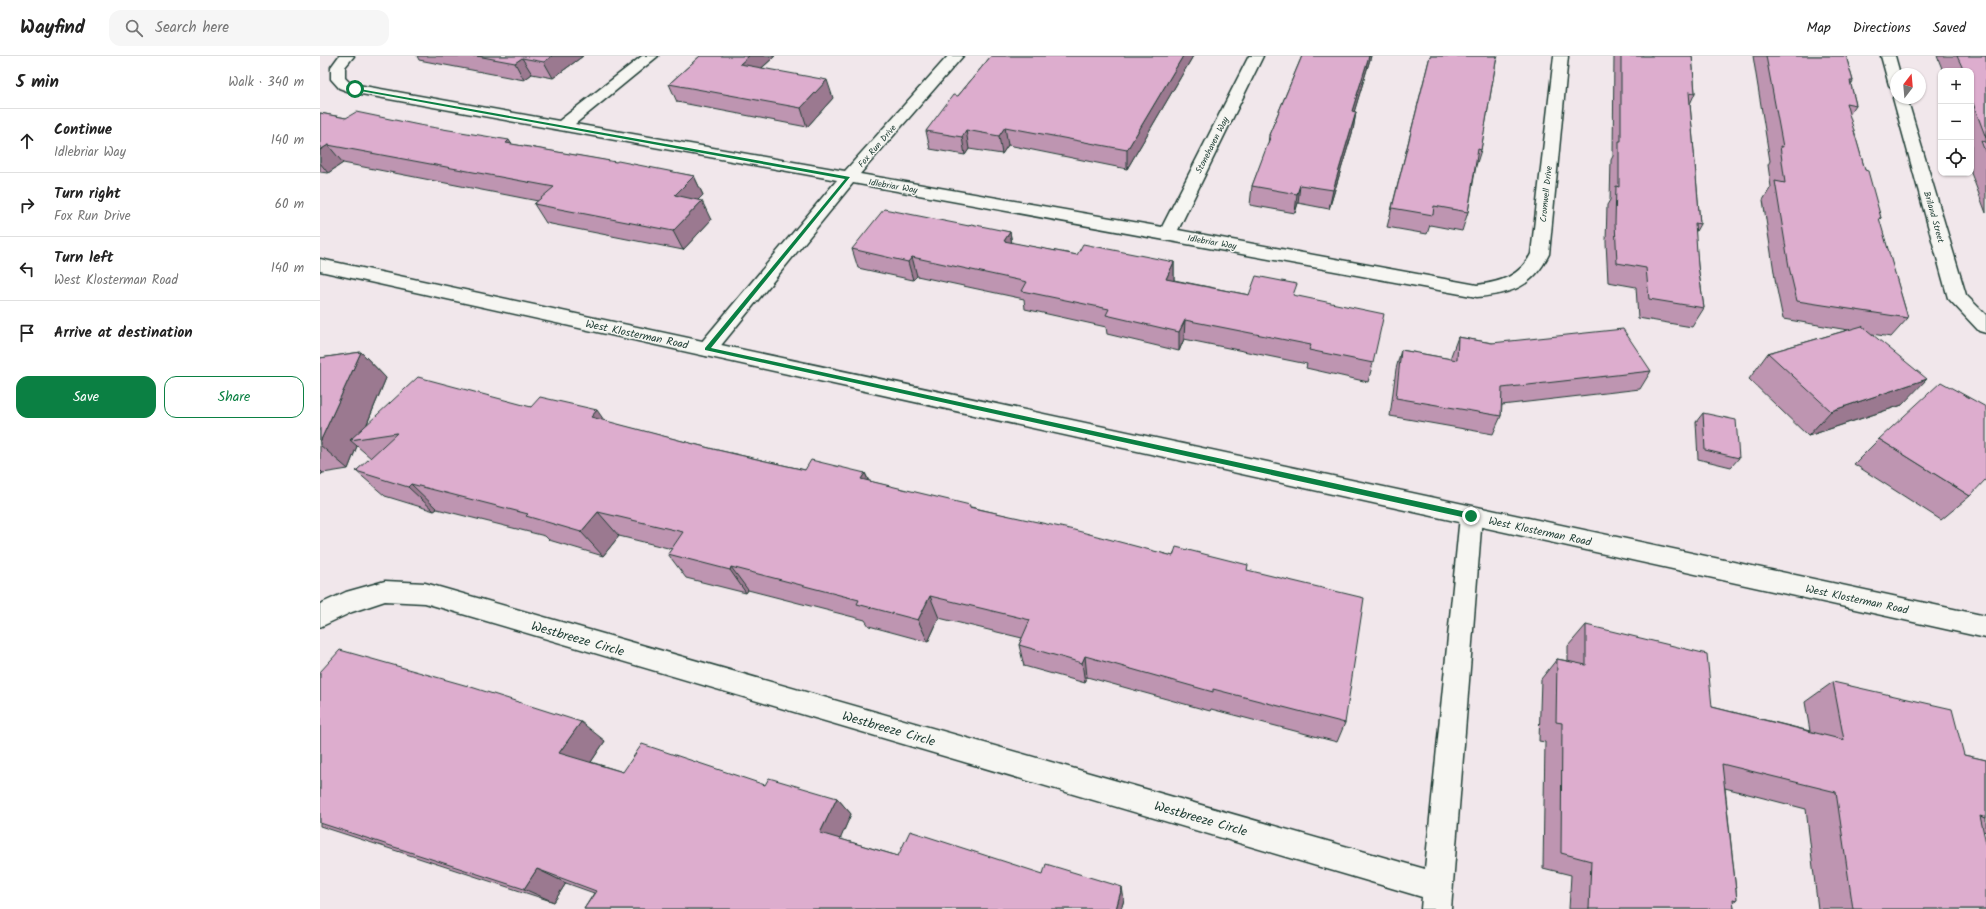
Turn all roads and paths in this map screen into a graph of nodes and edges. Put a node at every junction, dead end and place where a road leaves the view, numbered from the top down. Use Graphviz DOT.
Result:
graph roads {
  1 [pos="347,56"];
  2 [pos="651,56"];
  3 [pos="956,56"];
  4 [pos="1256,56"];
  5 [pos="1561,56"];
  6 [pos="1888,56"];
  7 [pos="1891,68"];
  8 [pos="1902,104"];
  9 [pos="562,126"];
  10 [pos="848,178"];
  11 [pos="1167,234"];
  12 [pos="320,265"];
  13 [pos="1477,291"];
  14 [pos="1986,326"];
  15 [pos="707,349"];
  16 [pos="1471,516"];
  17 [pos="320,616"];
  18 [pos="1986,627"];
  19 [pos="1437,898"];
  1 -- 9 [label="street, Idlebriar Way"];
  2 -- 9 [label="street"];
  3 -- 10 [label="street, Fox Run Drive"];
  4 -- 11 [label="street, Stonehaven Way"];
  5 -- 13 [label="street, Cromwell Drive"];
  6 -- 7 [label="street"];
  8 -- 14 [label="street, Briland Street"];
  9 -- 10 [label="street, Idlebriar Way"];
  10 -- 11 [label="street, Idlebriar Way"];
  10 -- 15 [label="street, Fox Run Drive"];
  11 -- 13 [label="street, Idlebriar Way"];
  12 -- 15 [label="street, West Klosterman Road"];
  15 -- 16 [label="street, West Klosterman Road"];
  16 -- 18 [label="street, West Klosterman Road"];
  16 -- 19 [label="street"];
  17 -- 19 [label="street, Westbreeze Circle"];
}
